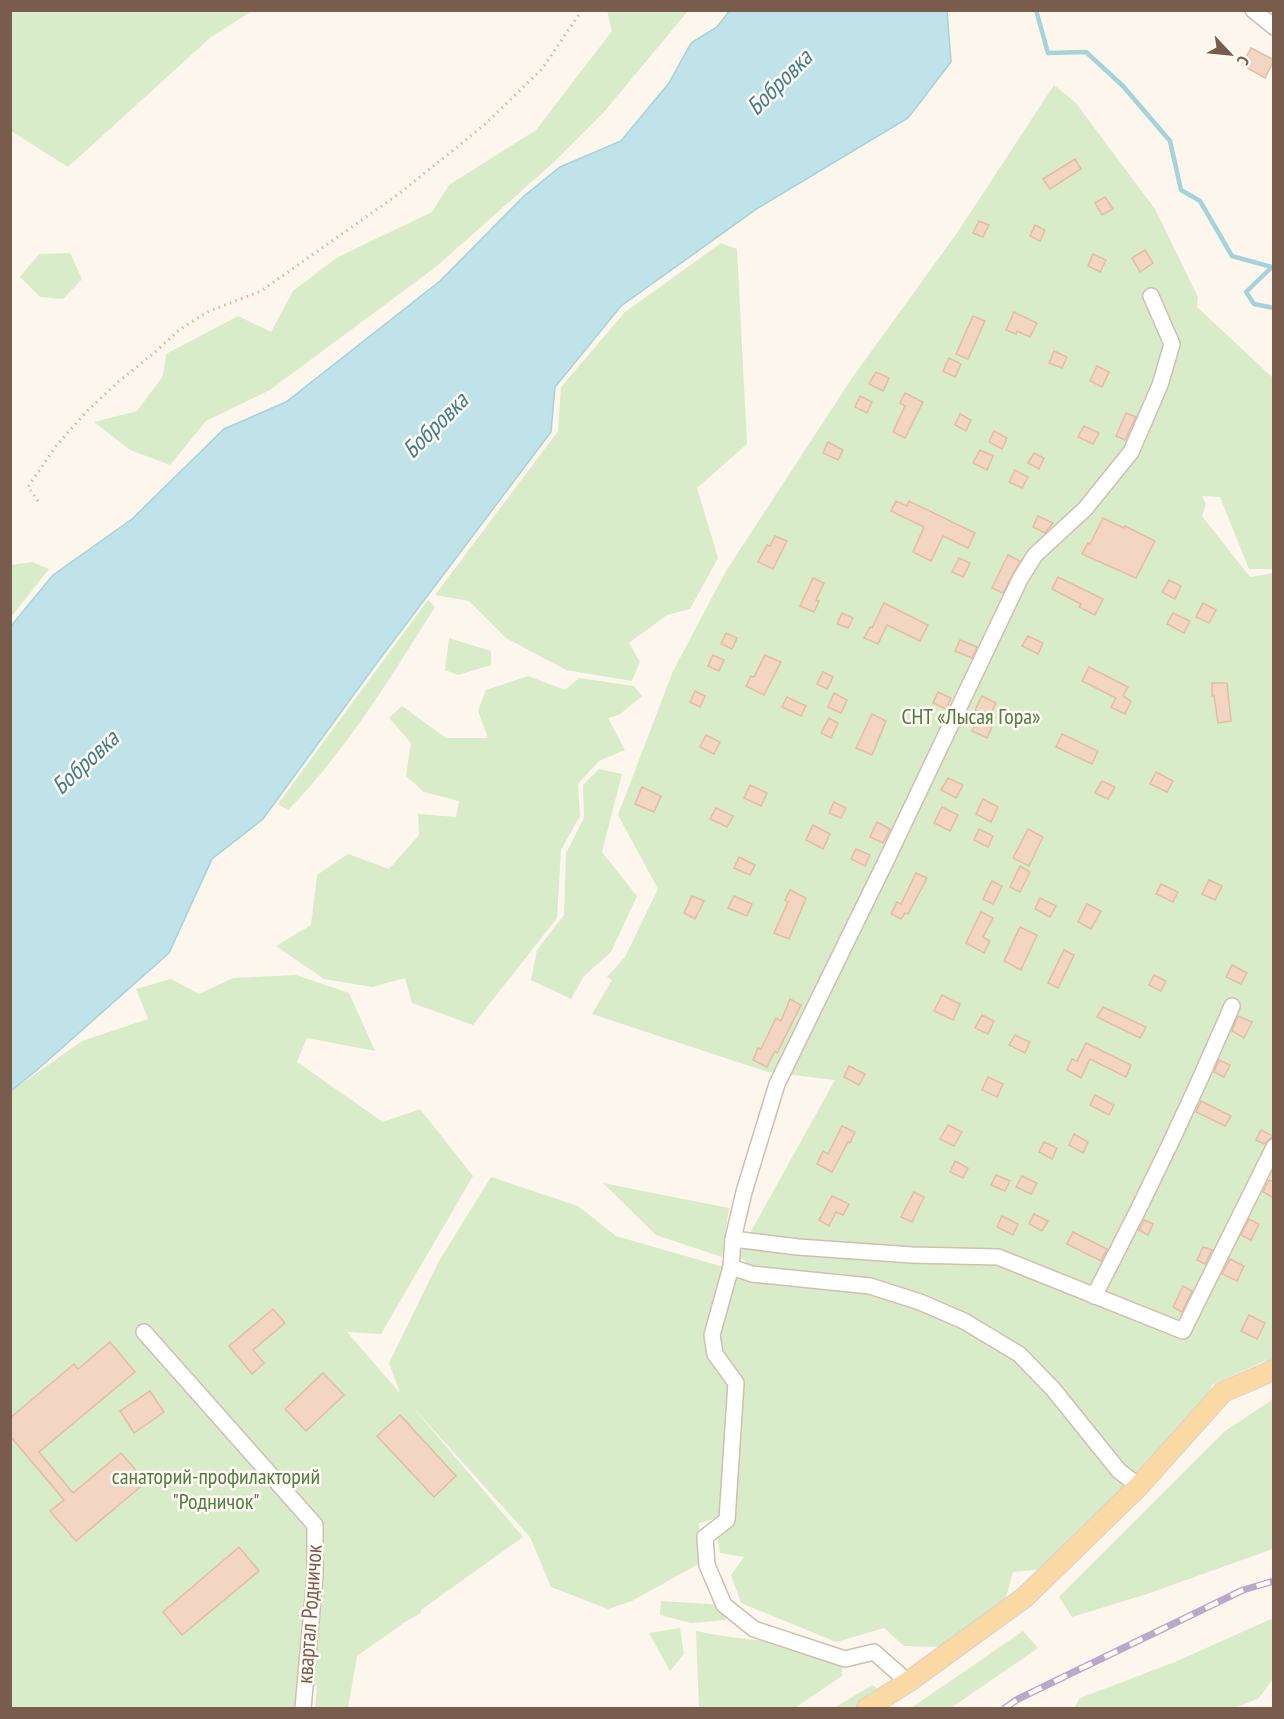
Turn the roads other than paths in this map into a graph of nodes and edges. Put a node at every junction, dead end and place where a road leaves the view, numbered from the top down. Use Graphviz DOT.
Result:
graph roads {
  1 [pos="1253,10"];
  2 [pos="1274,27"];
  3 [pos="1151,296"];
  4 [pos="1232,1006"];
  5 [pos="1274,1147"];
  6 [pos="733,1239"];
  7 [pos="731,1268"];
  8 [pos="1094,1296"];
  9 [pos="144,1332"];
  10 [pos="1274,1370"];
  11 [pos="1139,1485"];
  12 [pos="908,1682"];
  13 [pos="303,1708"];
  14 [pos="867,1708"];
  1 -- 2 [label="street"];
  3 -- 6 [label="street"];
  4 -- 8 [label="street"];
  5 -- 8 [label="street"];
  6 -- 7 [label="street"];
  6 -- 8 [label="street"];
  7 -- 11 [label="street"];
  7 -- 12 [label="street"];
  9 -- 13 [label="street, квартал Родничок"];
  10 -- 11 [label="main road"];
  11 -- 12 [label="main road"];
  12 -- 14 [label="main road"];
}
